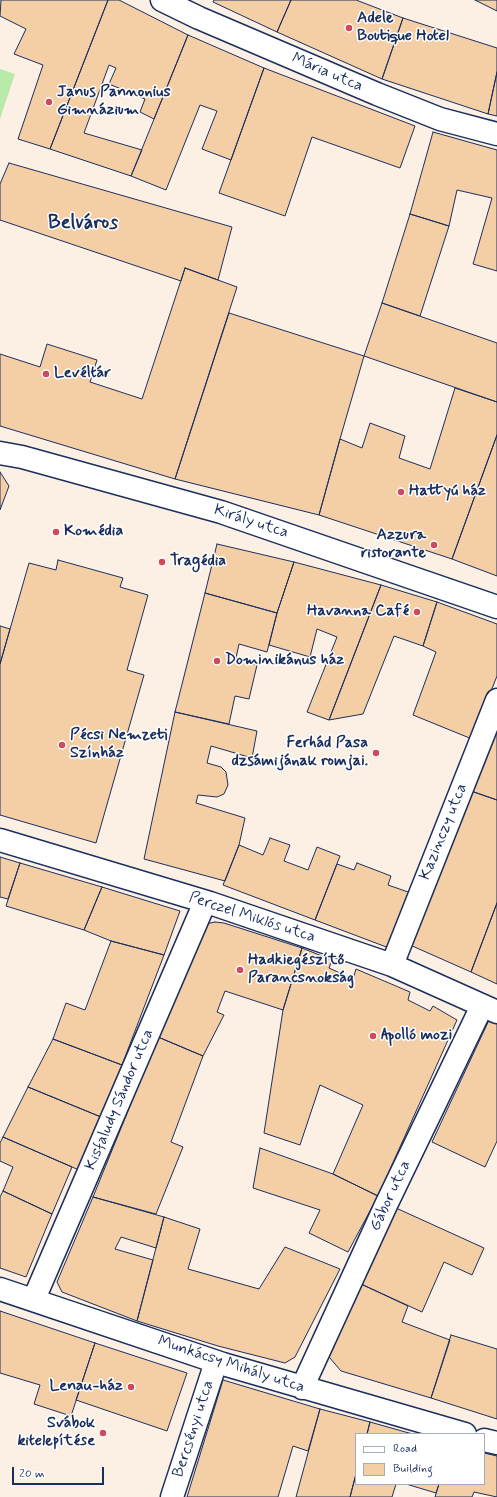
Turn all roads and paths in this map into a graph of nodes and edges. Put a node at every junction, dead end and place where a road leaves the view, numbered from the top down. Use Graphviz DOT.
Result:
graph roads {
  1 [pos="162,0"];
  2 [pos="497,134"];
  3 [pos="0,453"];
  4 [pos="497,607"];
  5 [pos="497,700"];
  6 [pos="0,840"];
  7 [pos="205,902"];
  8 [pos="392,965"];
  9 [pos="490,1009"];
  10 [pos="0,1289"];
  11 [pos="34,1299"];
  12 [pos="216,1362"];
  13 [pos="302,1388"];
  14 [pos="461,1433"];
  15 [pos="485,1440"];
  16 [pos="497,1443"];
  17 [pos="172,1497"];
  1 -- 2 [label="street, Mária utca"];
  3 -- 4 [label="street, Király utca"];
  5 -- 8 [label="street, Kazinczy utca"];
  6 -- 7 [label="street, Perczel Miklós utca"];
  7 -- 8 [label="street, Perczel Miklós utca"];
  7 -- 11 [label="street, Kisfaludy Sándor utca"];
  8 -- 9 [label="street, Perczel Miklós utca"];
  9 -- 13 [label="street, Gábor utca"];
  10 -- 11 [label="street, Munkácsy Mihály utca"];
  11 -- 12 [label="street, Munkácsy Mihály utca"];
  12 -- 13 [label="street, Munkácsy Mihály utca"];
  12 -- 17 [label="street, Bercsényi utca"];
  13 -- 14 [label="street, Munkácsy Mihály utca"];
  15 -- 16 [label="street"];
}
